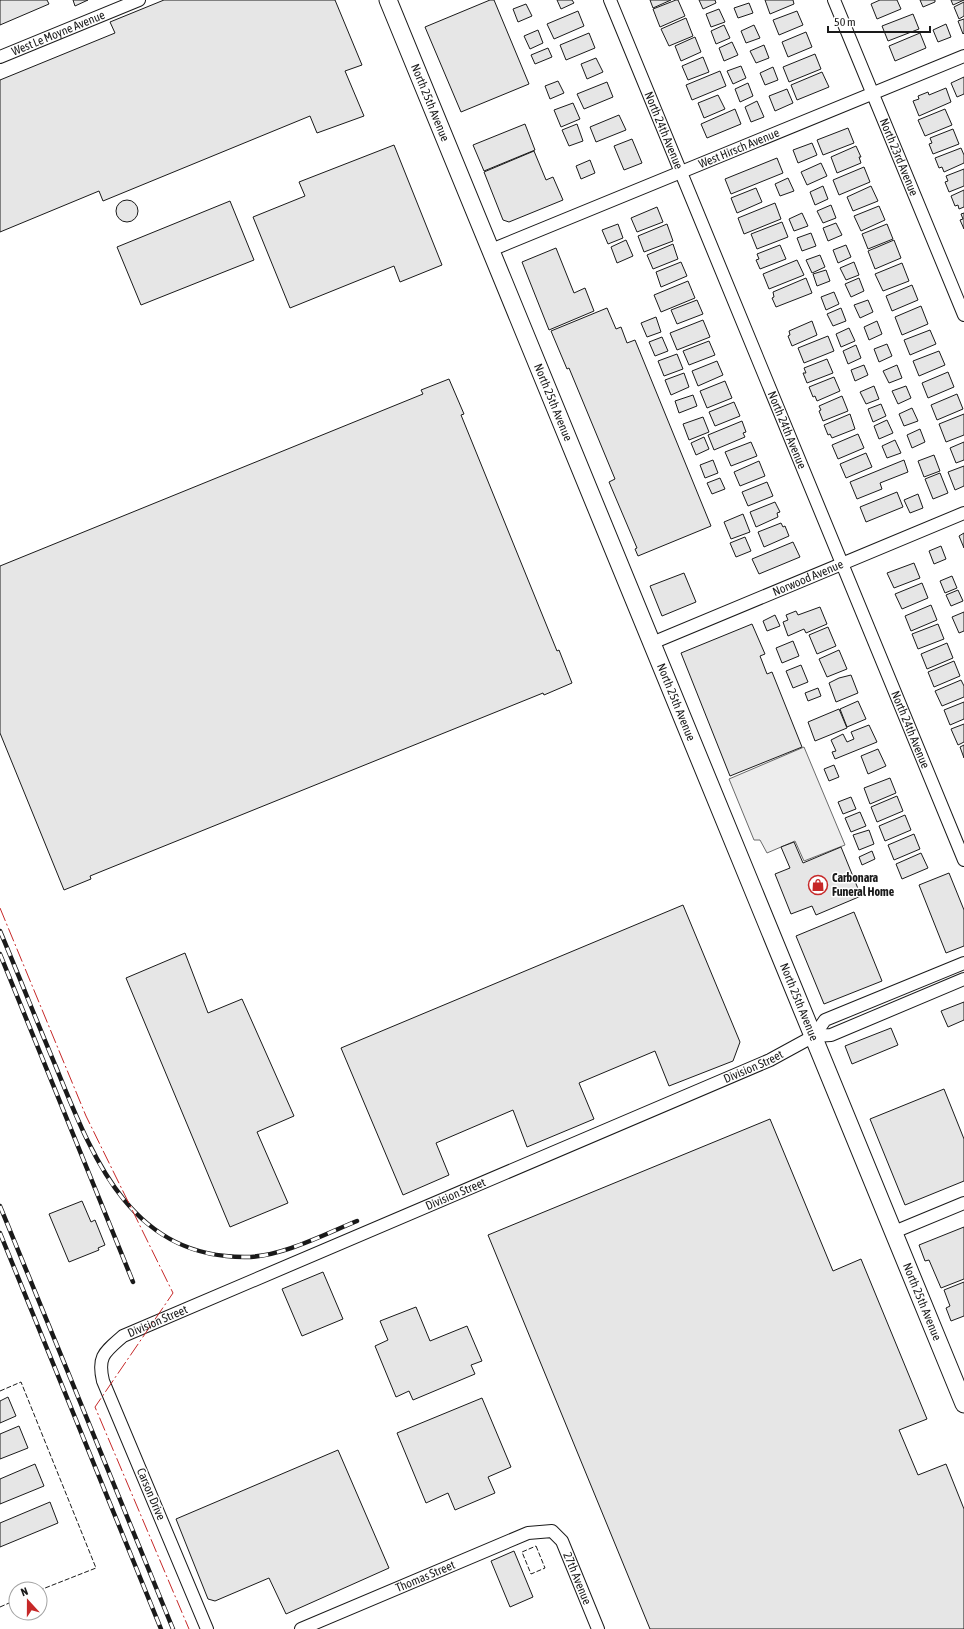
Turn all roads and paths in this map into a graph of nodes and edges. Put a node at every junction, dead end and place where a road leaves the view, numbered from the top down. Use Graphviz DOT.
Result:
graph roads {
  1 [pos="139,0"];
  2 [pos="388,0"];
  3 [pos="610,0"];
  4 [pos="834,0"];
  5 [pos="964,56"];
  6 [pos="0,57"];
  7 [pos="872,94"];
  8 [pos="681,172"];
  9 [pos="491,250"];
  10 [pos="964,315"];
  11 [pos="964,513"];
  12 [pos="842,564"];
  13 [pos="652,643"];
  14 [pos="964,860"];
  15 [pos="964,963"];
  16 [pos="964,979"];
  17 [pos="814,1036"];
  18 [pos="964,1203"];
  19 [pos="894,1232"];
  20 [pos="102,1358"];
  21 [pos="964,1404"];
  22 [pos="552,1531"];
  23 [pos="207,1629"];
  24 [pos="301,1629"];
  25 [pos="598,1629"];
  1 -- 6 [label="street, West Le Moyne Avenue"];
  2 -- 9 [label="main road, North 25th Avenue"];
  3 -- 8 [label="street, North 24th Avenue"];
  4 -- 7 [label="street, North 23rd Avenue"];
  5 -- 7 [label="street, West Hirsch Avenue"];
  7 -- 8 [label="street, West Hirsch Avenue"];
  7 -- 10 [label="street, North 23rd Avenue"];
  8 -- 9 [label="street, West Hirsch Avenue"];
  8 -- 12 [label="street, North 24th Avenue"];
  9 -- 13 [label="main road, North 25th Avenue"];
  11 -- 12 [label="street, Norwood Avenue"];
  12 -- 13 [label="street, Norwood Avenue"];
  12 -- 14 [label="street, North 24th Avenue"];
  13 -- 17 [label="main road, North 25th Avenue"];
  15 -- 17 [label="street, Division Street"];
  16 -- 17 [label="street, Division Street"];
  17 -- 19 [label="main road, North 25th Avenue"];
  17 -- 20 [label="street, Division Street"];
  18 -- 19 [label="street"];
  19 -- 21 [label="main road, North 25th Avenue"];
  20 -- 23 [label="street, Carson Drive"];
  22 -- 24 [label="street, Thomas Street"];
  22 -- 25 [label="street, 27th Avenue"];
}
